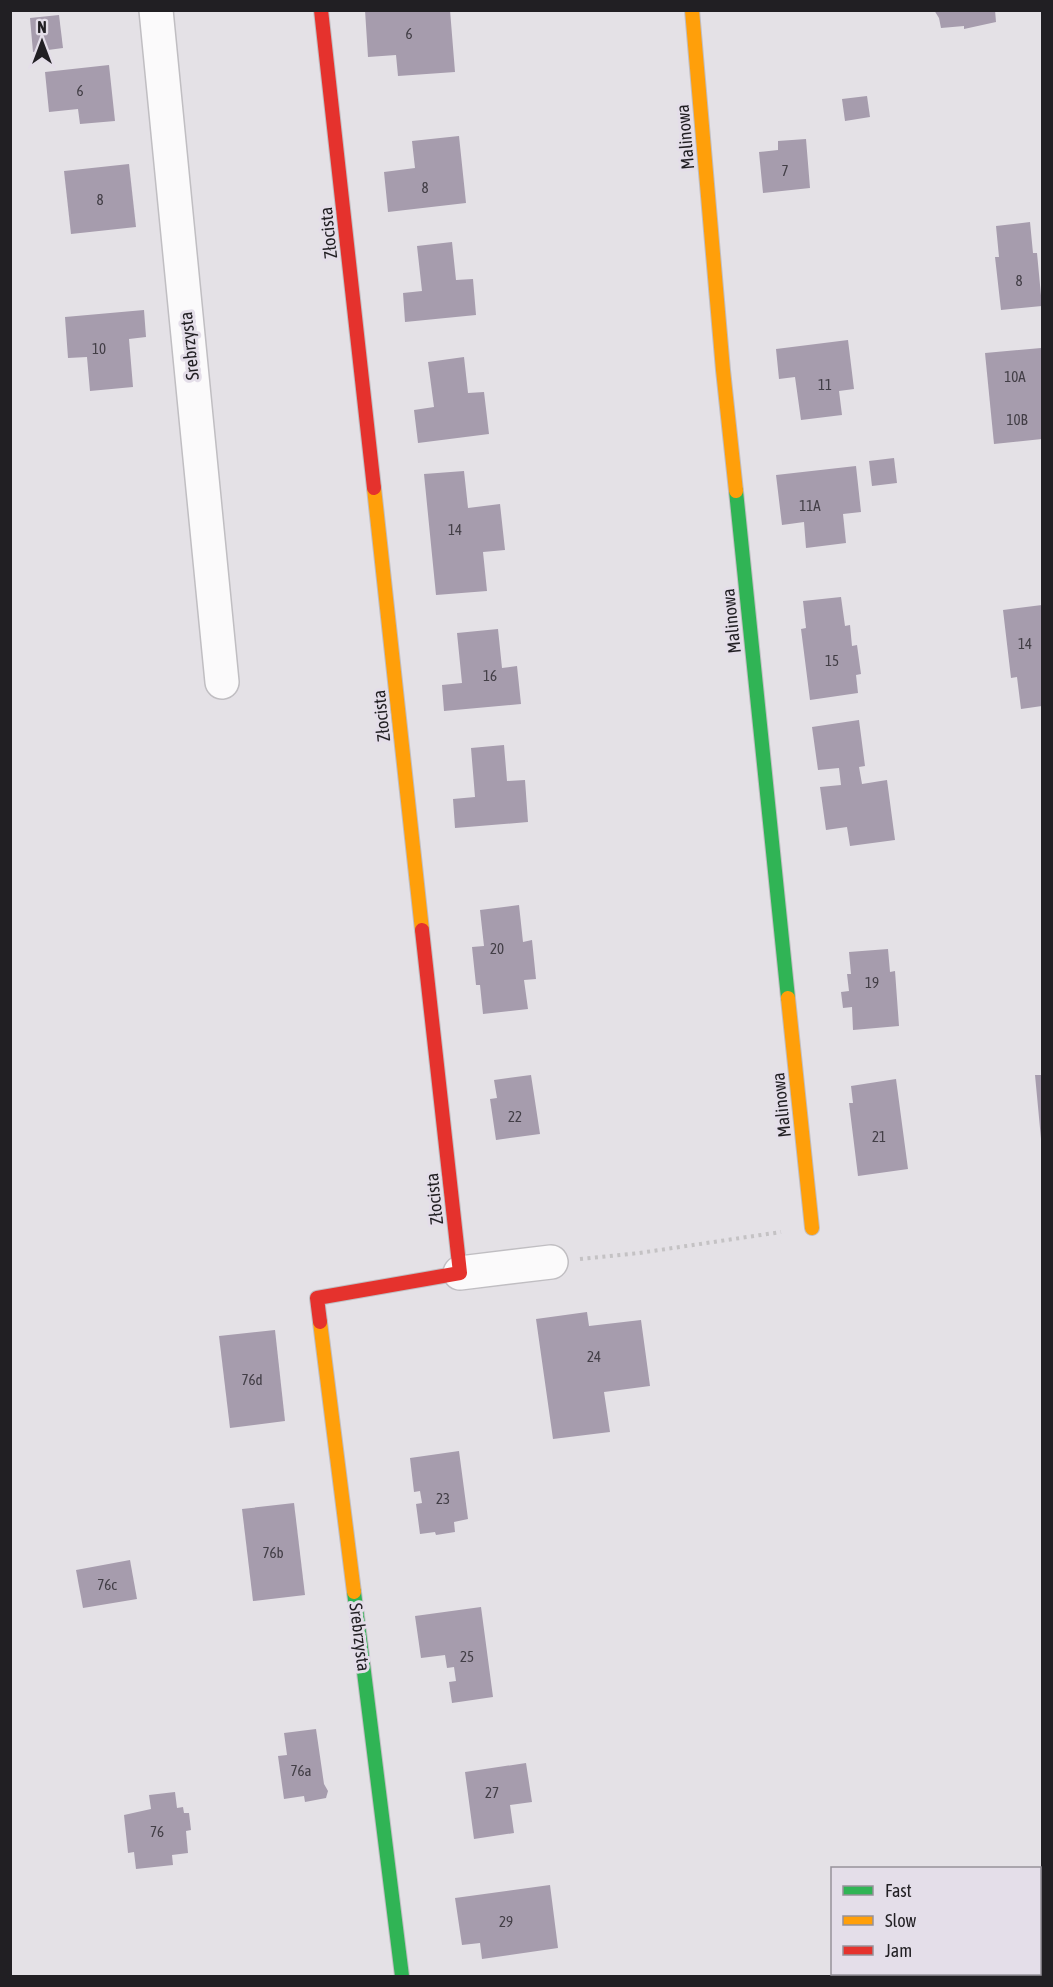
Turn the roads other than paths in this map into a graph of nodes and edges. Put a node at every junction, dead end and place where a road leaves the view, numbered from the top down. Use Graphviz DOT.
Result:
graph roads {
  1 [pos="156,10"];
  2 [pos="321,10"];
  3 [pos="692,10"];
  4 [pos="222,682"];
  5 [pos="812,1228"];
  6 [pos="551,1262"];
  7 [pos="460,1273"];
  8 [pos="402,1977"];
  1 -- 4 [label="street, Srebrzysta"];
  2 -- 7 [label="street, Złocista"];
  3 -- 5 [label="street, Malinowa"];
  6 -- 7 [label="street"];
  7 -- 8 [label="street, Srebrzysta"];
}
